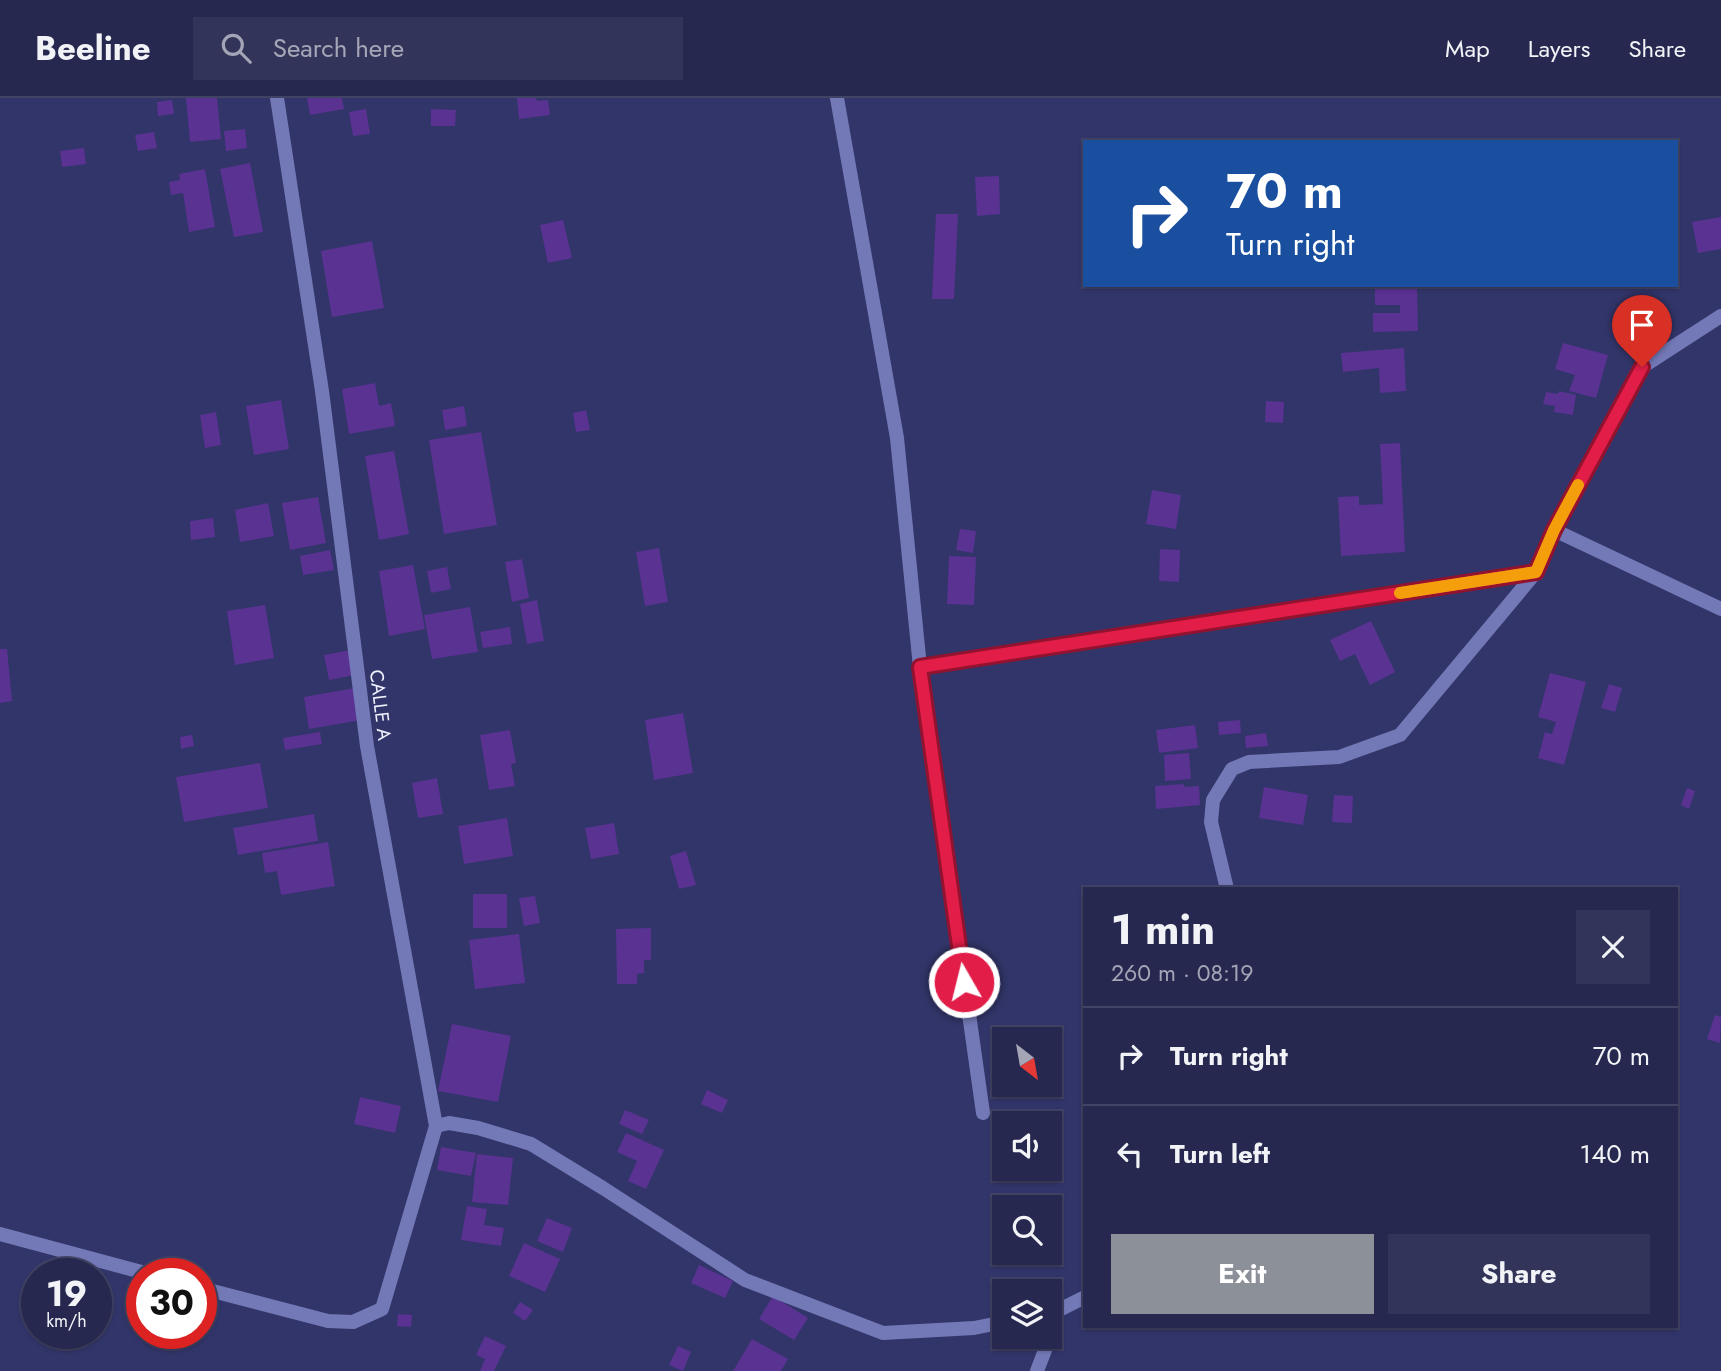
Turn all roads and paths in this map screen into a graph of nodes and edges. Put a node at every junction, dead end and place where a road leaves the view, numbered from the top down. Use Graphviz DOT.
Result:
graph roads {
  1 [pos="277,98"];
  2 [pos="837,98"];
  3 [pos="1721,316"];
  4 [pos="1554,530"];
  5 [pos="1536,572"];
  6 [pos="1721,609"];
  7 [pos="920,667"];
  8 [pos="1227,887"];
  9 [pos="983,1113"];
  10 [pos="436,1126"];
  11 [pos="0,1234"];
  12 [pos="126,1268"];
  13 [pos="217,1292"];
  14 [pos="1083,1298"];
  15 [pos="1062,1308"];
  16 [pos="992,1324"];
  17 [pos="1045,1349"];
  18 [pos="1037,1371"];
  1 -- 10 [label="street, CALLE A"];
  2 -- 7 [label="street"];
  3 -- 4 [label="street"];
  4 -- 5 [label="street"];
  4 -- 6 [label="street"];
  5 -- 7 [label="street"];
  5 -- 8 [label="street"];
  7 -- 9 [label="street"];
  10 -- 13 [label="street, CALLE A"];
  10 -- 16 [label="street"];
  11 -- 12 [label="street"];
  14 -- 15 [label="street"];
  17 -- 18 [label="street"];
}
